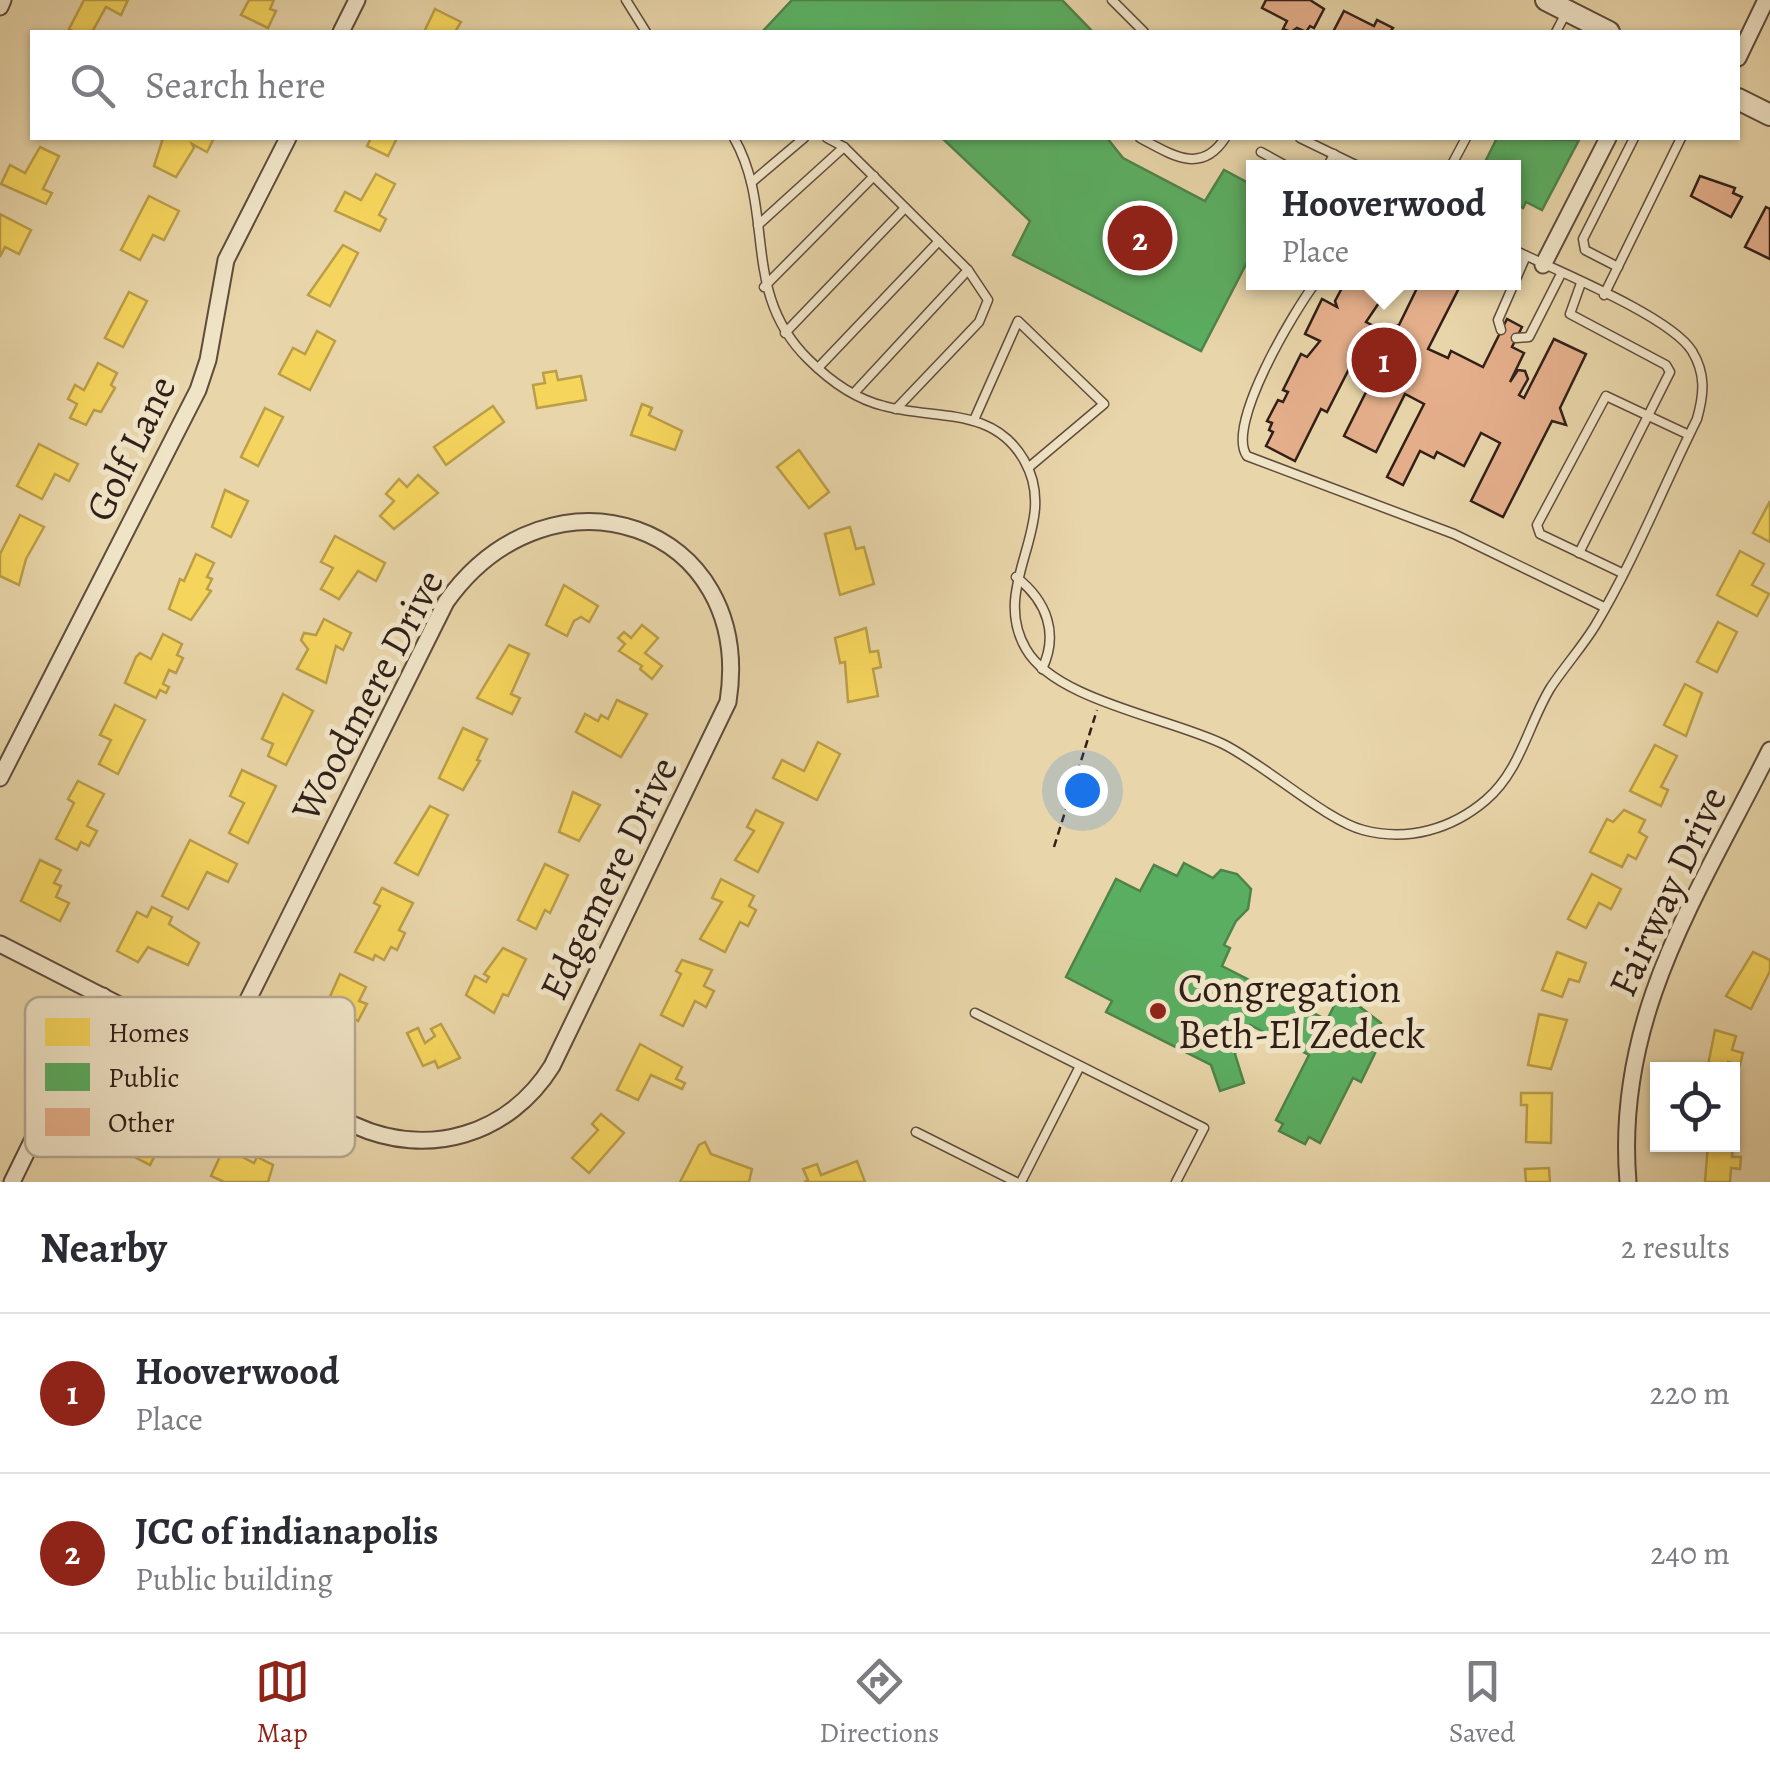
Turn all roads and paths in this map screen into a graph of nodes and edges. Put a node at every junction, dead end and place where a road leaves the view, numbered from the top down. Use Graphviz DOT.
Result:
graph roads {
  1 [pos="4,0"];
  2 [pos="357,0"];
  3 [pos="626,0"];
  4 [pos="1112,0"];
  5 [pos="1546,0"];
  6 [pos="1766,0"];
  7 [pos="0,7"];
  8 [pos="1567,11"];
  9 [pos="342,30"];
  10 [pos="645,30"];
  11 [pos="1142,30"];
  12 [pos="1557,30"];
  13 [pos="1605,30"];
  14 [pos="1740,54"];
  15 [pos="1740,100"];
  16 [pos="1770,115"];
  17 [pos="287,140"];
  18 [pos="735,140"];
  19 [pos="802,140"];
  20 [pos="831,140"];
  21 [pos="1144,140"];
  22 [pos="1224,140"];
  23 [pos="1304,140"];
  24 [pos="1607,140"];
  25 [pos="1633,140"];
  26 [pos="1680,140"];
  27 [pos="844,147"];
  28 [pos="1262,152"];
  29 [pos="1334,154"];
  30 [pos="1276,160"];
  31 [pos="1331,160"];
  32 [pos="1346,160"];
  33 [pos="874,176"];
  34 [pos="752,182"];
  35 [pos="906,208"];
  36 [pos="758,224"];
  37 [pos="939,241"];
  38 [pos="1521,254"];
  39 [pos="1526,256"];
  40 [pos="1544,264"];
  41 [pos="1521,267"];
  42 [pos="1618,267"];
  43 [pos="968,270"];
  44 [pos="1561,274"];
  45 [pos="1581,284"];
  46 [pos="764,287"];
  47 [pos="1312,290"];
  48 [pos="1511,290"];
  49 [pos="1604,295"];
  50 [pos="1501,330"];
  51 [pos="785,333"];
  52 [pos="1516,338"];
  53 [pos="818,368"];
  54 [pos="854,394"];
  55 [pos="896,409"];
  56 [pos="1648,415"];
  57 [pos="974,420"];
  58 [pos="1689,435"];
  59 [pos="1028,468"];
  60 [pos="1580,553"];
  61 [pos="677,554"];
  62 [pos="1622,573"];
  63 [pos="1016,577"];
  64 [pos="1604,607"];
  65 [pos="1042,669"];
  66 [pos="1100,700"];
  67 [pos="1770,750"];
  68 [pos="0,778"];
  69 [pos="1054,846"];
  70 [pos="0,944"];
  71 [pos="103,996"];
  72 [pos="249,997"];
  73 [pos="974,1013"];
  74 [pos="1080,1066"];
  75 [pos="355,1125"];
  76 [pos="916,1132"];
  77 [pos="25,1155"];
  78 [pos="12,1182"];
  79 [pos="1019,1182"];
  80 [pos="1176,1182"];
  81 [pos="1628,1182"];
  1 -- 7 [label="street"];
  2 -- 9 [label="street"];
  3 -- 10 [label="lane"];
  4 -- 11 [label="lane"];
  5 -- 8 [label="street"];
  6 -- 14 [label="street"];
  8 -- 12 [label="lane"];
  8 -- 13 [label="street"];
  15 -- 16 [label="street"];
  17 -- 68 [label="street, Golf Lane"];
  18 -- 34 [label="lane"];
  19 -- 34 [label="lane"];
  20 -- 27 [label="lane"];
  21 -- 22 [label="lane"];
  23 -- 29 [label="lane"];
  24 -- 40 [label="street"];
  25 -- 42 [label="lane"];
  26 -- 42 [label="lane"];
  27 -- 33 [label="lane"];
  27 -- 36 [label="lane"];
  28 -- 30 [label="lane"];
  29 -- 31 [label="lane"];
  29 -- 32 [label="lane"];
  33 -- 35 [label="lane"];
  33 -- 46 [label="lane"];
  34 -- 36 [label="lane"];
  35 -- 37 [label="lane"];
  35 -- 51 [label="lane"];
  36 -- 46 [label="lane"];
  37 -- 43 [label="lane"];
  37 -- 53 [label="lane"];
  38 -- 39 [label="lane"];
  39 -- 40 [label="lane"];
  39 -- 41 [label="lane"];
  40 -- 44 [label="lane"];
  42 -- 49 [label="lane"];
  43 -- 54 [label="lane"];
  43 -- 55 [label="lane"];
  44 -- 45 [label="lane"];
  44 -- 52 [label="lane"];
  45 -- 49 [label="lane"];
  45 -- 56 [label="lane"];
  46 -- 51 [label="lane"];
  47 -- 64 [label="lane"];
  48 -- 50 [label="lane"];
  49 -- 58 [label="lane"];
  51 -- 53 [label="lane"];
  53 -- 54 [label="lane"];
  54 -- 55 [label="lane"];
  55 -- 57 [label="lane"];
  56 -- 58 [label="lane"];
  56 -- 60 [label="lane"];
  56 -- 60 [label="lane"];
  57 -- 59 [label="lane"];
  57 -- 59 [label="lane"];
  58 -- 62 [label="lane"];
  59 -- 63 [label="lane"];
  60 -- 62 [label="lane"];
  61 -- 72 [label="street, Woodmere Drive"];
  61 -- 75 [label="street, Edgemere Drive"];
  62 -- 64 [label="lane"];
  63 -- 65 [label="lane"];
  63 -- 65 [label="lane"];
  64 -- 66 [label="lane"];
  65 -- 66 [label="lane"];
  66 -- 69 [label="path"];
  67 -- 81 [label="street, Fairway Drive"];
  70 -- 71 [label="street"];
  73 -- 74 [label="lane"];
  74 -- 79 [label="lane"];
  74 -- 80 [label="lane"];
  76 -- 79 [label="lane"];
  77 -- 78 [label="street"];
}
